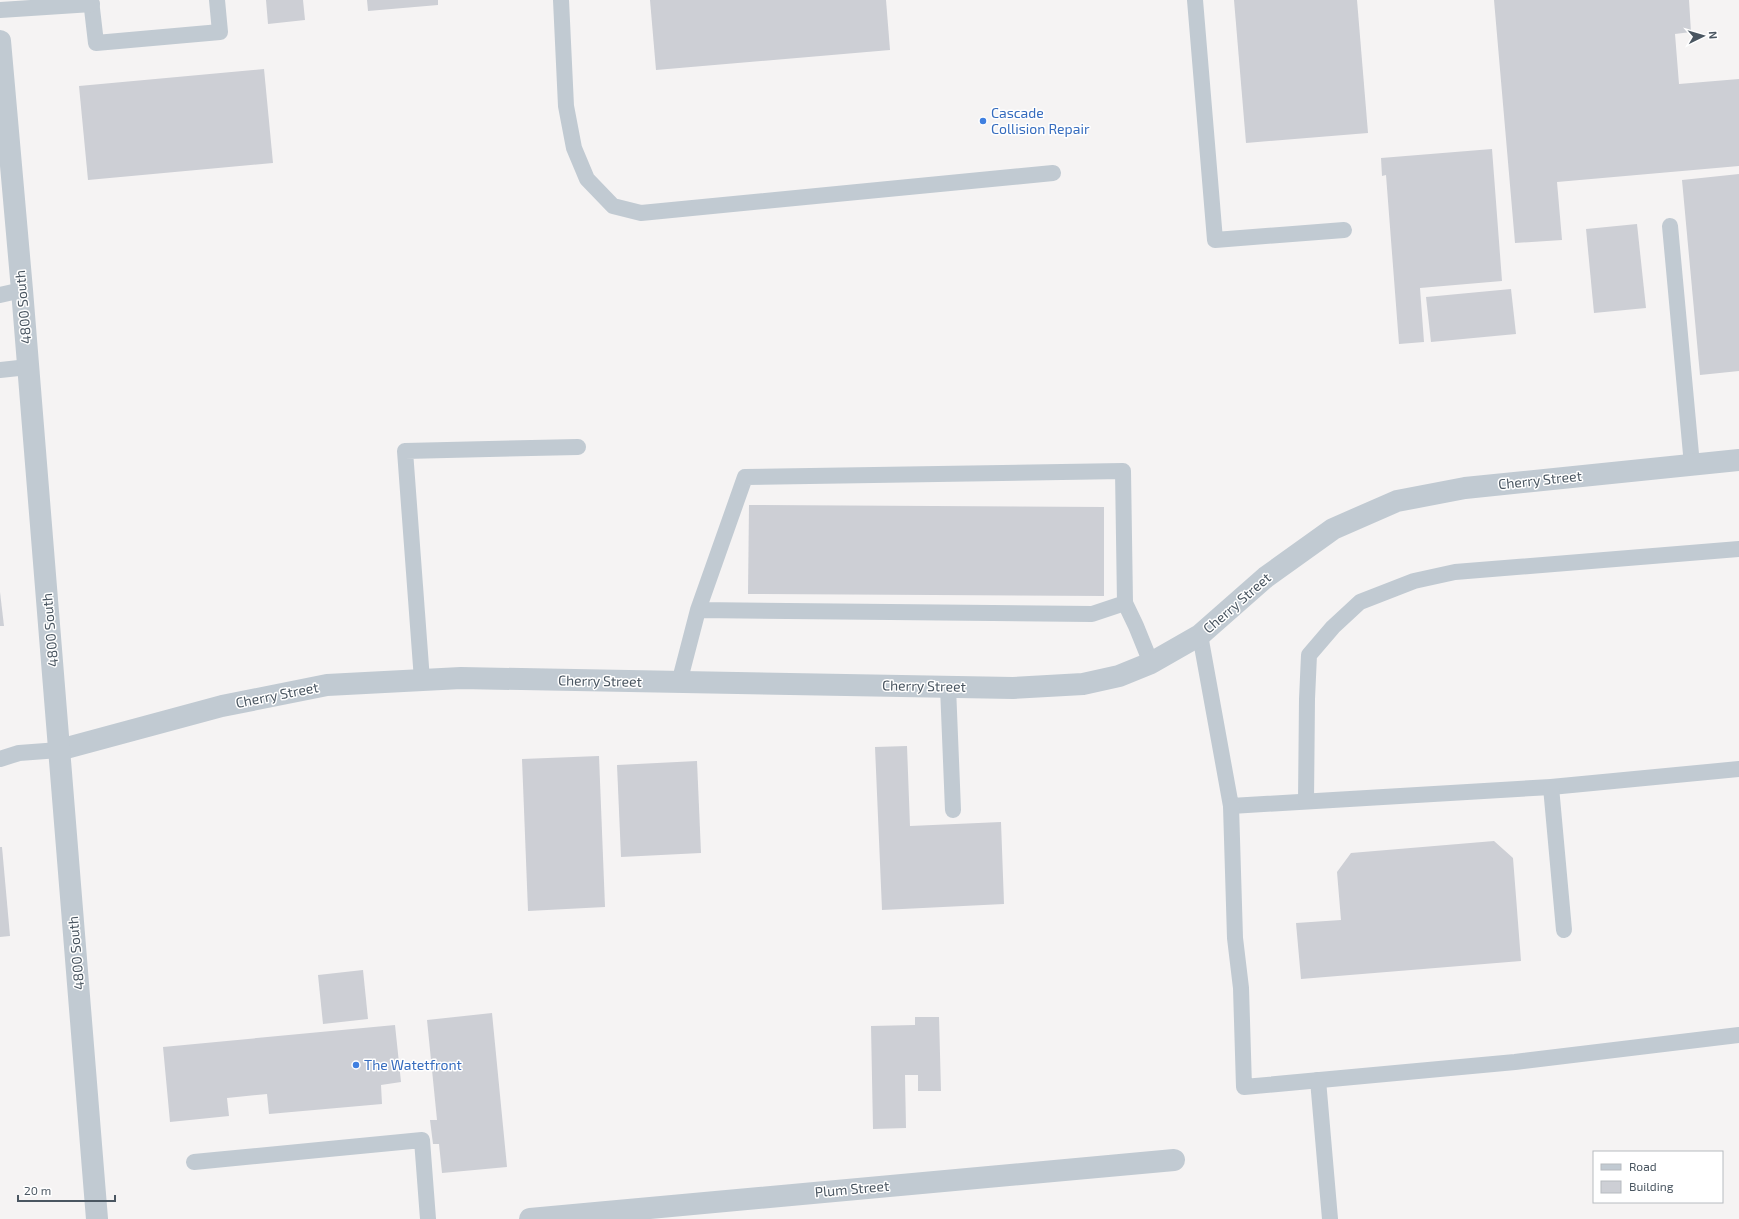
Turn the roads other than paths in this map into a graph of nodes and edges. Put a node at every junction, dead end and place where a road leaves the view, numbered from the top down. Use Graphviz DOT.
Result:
graph roads {
  1 [pos="217,0"];
  2 [pos="561,0"];
  3 [pos="1195,0"];
  4 [pos="91,2"];
  5 [pos="0,10"];
  6 [pos="0,41"];
  7 [pos="6,169"];
  8 [pos="1053,173"];
  9 [pos="1670,226"];
  10 [pos="1344,230"];
  11 [pos="22,290"];
  12 [pos="0,295"];
  13 [pos="28,367"];
  14 [pos="0,370"];
  15 [pos="578,447"];
  16 [pos="1739,460"];
  17 [pos="1692,465"];
  18 [pos="1739,549"];
  19 [pos="1125,603"];
  20 [pos="698,610"];
  21 [pos="1200,635"];
  22 [pos="1151,663"];
  23 [pos="422,680"];
  24 [pos="679,682"];
  25 [pos="948,687"];
  26 [pos="59,750"];
  27 [pos="0,759"];
  28 [pos="1739,769"];
  29 [pos="1551,787"];
  30 [pos="1306,801"];
  31 [pos="1231,806"];
  32 [pos="953,810"];
  33 [pos="1564,930"];
  34 [pos="1739,1034"];
  35 [pos="1318,1080"];
  36 [pos="1174,1160"];
  37 [pos="194,1162"];
  38 [pos="97,1219"];
  39 [pos="428,1219"];
  40 [pos="530,1219"];
  41 [pos="1330,1219"];
  1 -- 4 [label="lane"];
  2 -- 8 [label="lane"];
  3 -- 10 [label="lane"];
  4 -- 5 [label="lane"];
  6 -- 7 [label="street, 4800 South"];
  7 -- 11 [label="street, 4800 South"];
  9 -- 17 [label="lane"];
  11 -- 12 [label="lane"];
  11 -- 13 [label="street, 4800 South"];
  13 -- 14 [label="lane"];
  13 -- 26 [label="street, 4800 South"];
  15 -- 23 [label="lane"];
  16 -- 17 [label="street, Cherry Street"];
  17 -- 21 [label="street, Cherry Street"];
  18 -- 30 [label="lane"];
  19 -- 20 [label="lane"];
  19 -- 20 [label="lane"];
  19 -- 22 [label="lane"];
  20 -- 24 [label="lane"];
  21 -- 22 [label="street, Cherry Street"];
  21 -- 31 [label="lane"];
  22 -- 25 [label="street, Cherry Street"];
  23 -- 24 [label="street, Cherry Street"];
  23 -- 26 [label="street, Cherry Street"];
  24 -- 25 [label="street, Cherry Street"];
  25 -- 32 [label="lane"];
  26 -- 27 [label="lane"];
  26 -- 38 [label="street, 4800 South"];
  28 -- 29 [label="lane"];
  29 -- 30 [label="lane"];
  29 -- 33 [label="lane"];
  30 -- 31 [label="lane"];
  31 -- 35 [label="lane"];
  34 -- 35 [label="lane"];
  35 -- 41 [label="lane"];
  36 -- 40 [label="street, Plum Street"];
  37 -- 39 [label="lane"];
}
